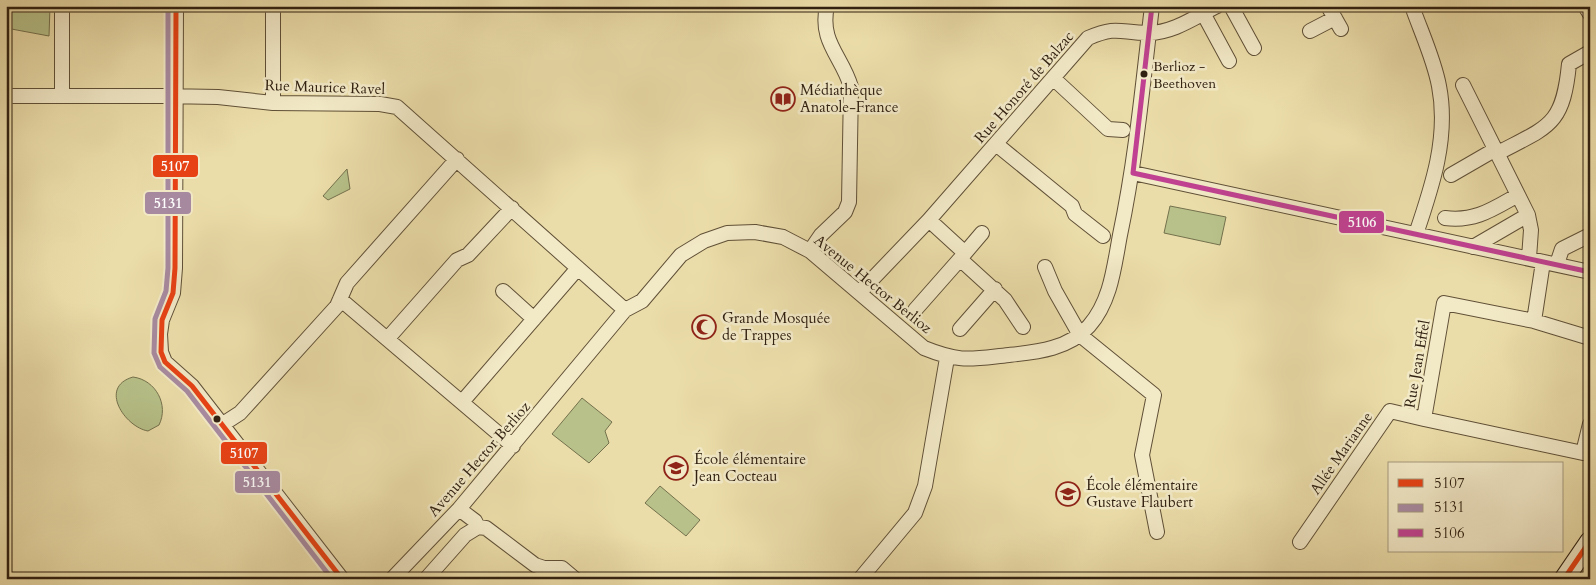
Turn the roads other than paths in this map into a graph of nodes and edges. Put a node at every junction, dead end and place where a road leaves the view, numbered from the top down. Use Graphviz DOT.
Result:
graph roads {
  1 [pos="62,6"];
  2 [pos="176,6"];
  3 [pos="273,6"];
  4 [pos="828,6"];
  5 [pos="1152,6"];
  6 [pos="1216,6"];
  7 [pos="1231,6"];
  8 [pos="1412,6"];
  9 [pos="1585,6"];
  10 [pos="1204,13"];
  11 [pos="1590,14"];
  12 [pos="1335,18"];
  13 [pos="1310,31"];
  14 [pos="1149,33"];
  15 [pos="1254,48"];
  16 [pos="1590,52"];
  17 [pos="1229,61"];
  18 [pos="1053,78"];
  19 [pos="1463,85"];
  20 [pos="6,96"];
  21 [pos="62,96"];
  22 [pos="175,96"];
  23 [pos="273,103"];
  24 [pos="1123,130"];
  25 [pos="996,144"];
  26 [pos="1497,151"];
  27 [pos="457,159"];
  28 [pos="1133,174"];
  29 [pos="1451,175"];
  30 [pos="1518,194"];
  31 [pos="512,208"];
  32 [pos="1528,215"];
  33 [pos="1445,218"];
  34 [pos="929,220"];
  35 [pos="982,233"];
  36 [pos="1416,234"];
  37 [pos="1590,235"];
  38 [pos="1103,236"];
  39 [pos="1473,247"];
  40 [pos="810,251"];
  41 [pos="962,256"];
  42 [pos="1528,258"];
  43 [pos="1550,263"];
  44 [pos="1045,267"];
  45 [pos="578,268"];
  46 [pos="1590,272"];
  47 [pos="995,288"];
  48 [pos="503,291"];
  49 [pos="860,292"];
  50 [pos="340,299"];
  51 [pos="625,310"];
  52 [pos="914,310"];
  53 [pos="534,319"];
  54 [pos="1534,321"];
  55 [pos="1023,327"];
  56 [pos="960,329"];
  57 [pos="1080,335"];
  58 [pos="389,337"];
  59 [pos="1590,338"];
  60 [pos="947,358"];
  61 [pos="462,402"];
  62 [pos="1424,419"];
  63 [pos="223,424"];
  64 [pos="1590,424"];
  65 [pos="513,446"];
  66 [pos="459,509"];
  67 [pos="478,527"];
  68 [pos="1156,532"];
  69 [pos="1590,541"];
  70 [pos="1300,542"];
  71 [pos="412,558"];
  72 [pos="428,576"];
  73 [pos="342,579"];
  74 [pos="392,579"];
  75 [pos="576,579"];
  76 [pos="860,579"];
  77 [pos="1564,579"];
  1 -- 21 [label="street"];
  2 -- 22 [label="street"];
  3 -- 23 [label="street"];
  4 -- 40 [label="street"];
  5 -- 14 [label="street, Avenue Hector Berlioz"];
  6 -- 10 [label="street, Rue Honoré de Balzac"];
  7 -- 15 [label="street"];
  8 -- 36 [label="street"];
  9 -- 11 [label="street"];
  10 -- 14 [label="street, Rue Honoré de Balzac"];
  10 -- 17 [label="street"];
  12 -- 13 [label="street"];
  14 -- 18 [label="street, Rue Honoré de Balzac"];
  14 -- 28 [label="street, Avenue Hector Berlioz"];
  16 -- 26 [label="street"];
  18 -- 24 [label="street"];
  18 -- 25 [label="street, Rue Honoré de Balzac"];
  19 -- 26 [label="street"];
  20 -- 21 [label="street, Rue Maurice Ravel"];
  21 -- 22 [label="street, Rue Maurice Ravel"];
  22 -- 23 [label="street, Rue Maurice Ravel"];
  22 -- 63 [label="street"];
  23 -- 27 [label="street, Rue Maurice Ravel"];
  25 -- 34 [label="street, Rue Honoré de Balzac"];
  25 -- 38 [label="street"];
  26 -- 29 [label="street"];
  26 -- 30 [label="street"];
  27 -- 31 [label="street, Rue Maurice Ravel"];
  27 -- 50 [label="street"];
  28 -- 36 [label="street"];
  28 -- 57 [label="street, Avenue Hector Berlioz"];
  30 -- 32 [label="street"];
  30 -- 33 [label="street"];
  31 -- 45 [label="street, Rue Maurice Ravel"];
  31 -- 58 [label="street"];
  32 -- 39 [label="street"];
  32 -- 42 [label="street"];
  34 -- 41 [label="street"];
  34 -- 49 [label="street, Rue Honoré de Balzac"];
  35 -- 41 [label="street"];
  36 -- 39 [label="street"];
  37 -- 43 [label="street"];
  39 -- 42 [label="street"];
  40 -- 49 [label="street, Avenue Hector Berlioz"];
  40 -- 51 [label="street, Avenue Hector Berlioz"];
  41 -- 47 [label="street"];
  41 -- 52 [label="street"];
  42 -- 43 [label="street"];
  43 -- 46 [label="street"];
  43 -- 54 [label="street"];
  44 -- 57 [label="street"];
  45 -- 51 [label="street, Rue Maurice Ravel"];
  45 -- 53 [label="street"];
  47 -- 55 [label="street"];
  47 -- 56 [label="street"];
  48 -- 53 [label="street"];
  49 -- 60 [label="street, Avenue Hector Berlioz"];
  50 -- 61 [label="street"];
  50 -- 63 [label="street"];
  51 -- 65 [label="street, Avenue Hector Berlioz"];
  53 -- 61 [label="street"];
  54 -- 59 [label="street, Rue Jean Effel"];
  54 -- 62 [label="street, Rue Jean Effel"];
  57 -- 60 [label="street, Avenue Hector Berlioz"];
  57 -- 68 [label="street"];
  60 -- 76 [label="street"];
  61 -- 65 [label="street"];
  62 -- 64 [label="street, Rue Jean Effel"];
  62 -- 70 [label="street, Allée Marianne"];
  63 -- 73 [label="street"];
  65 -- 66 [label="street, Avenue Hector Berlioz"];
  66 -- 67 [label="street"];
  66 -- 71 [label="street, Avenue Hector Berlioz"];
  67 -- 72 [label="street"];
  67 -- 75 [label="street"];
  69 -- 77 [label="street"];
  71 -- 72 [label="street"];
  71 -- 74 [label="street, Avenue Hector Berlioz"];
}
